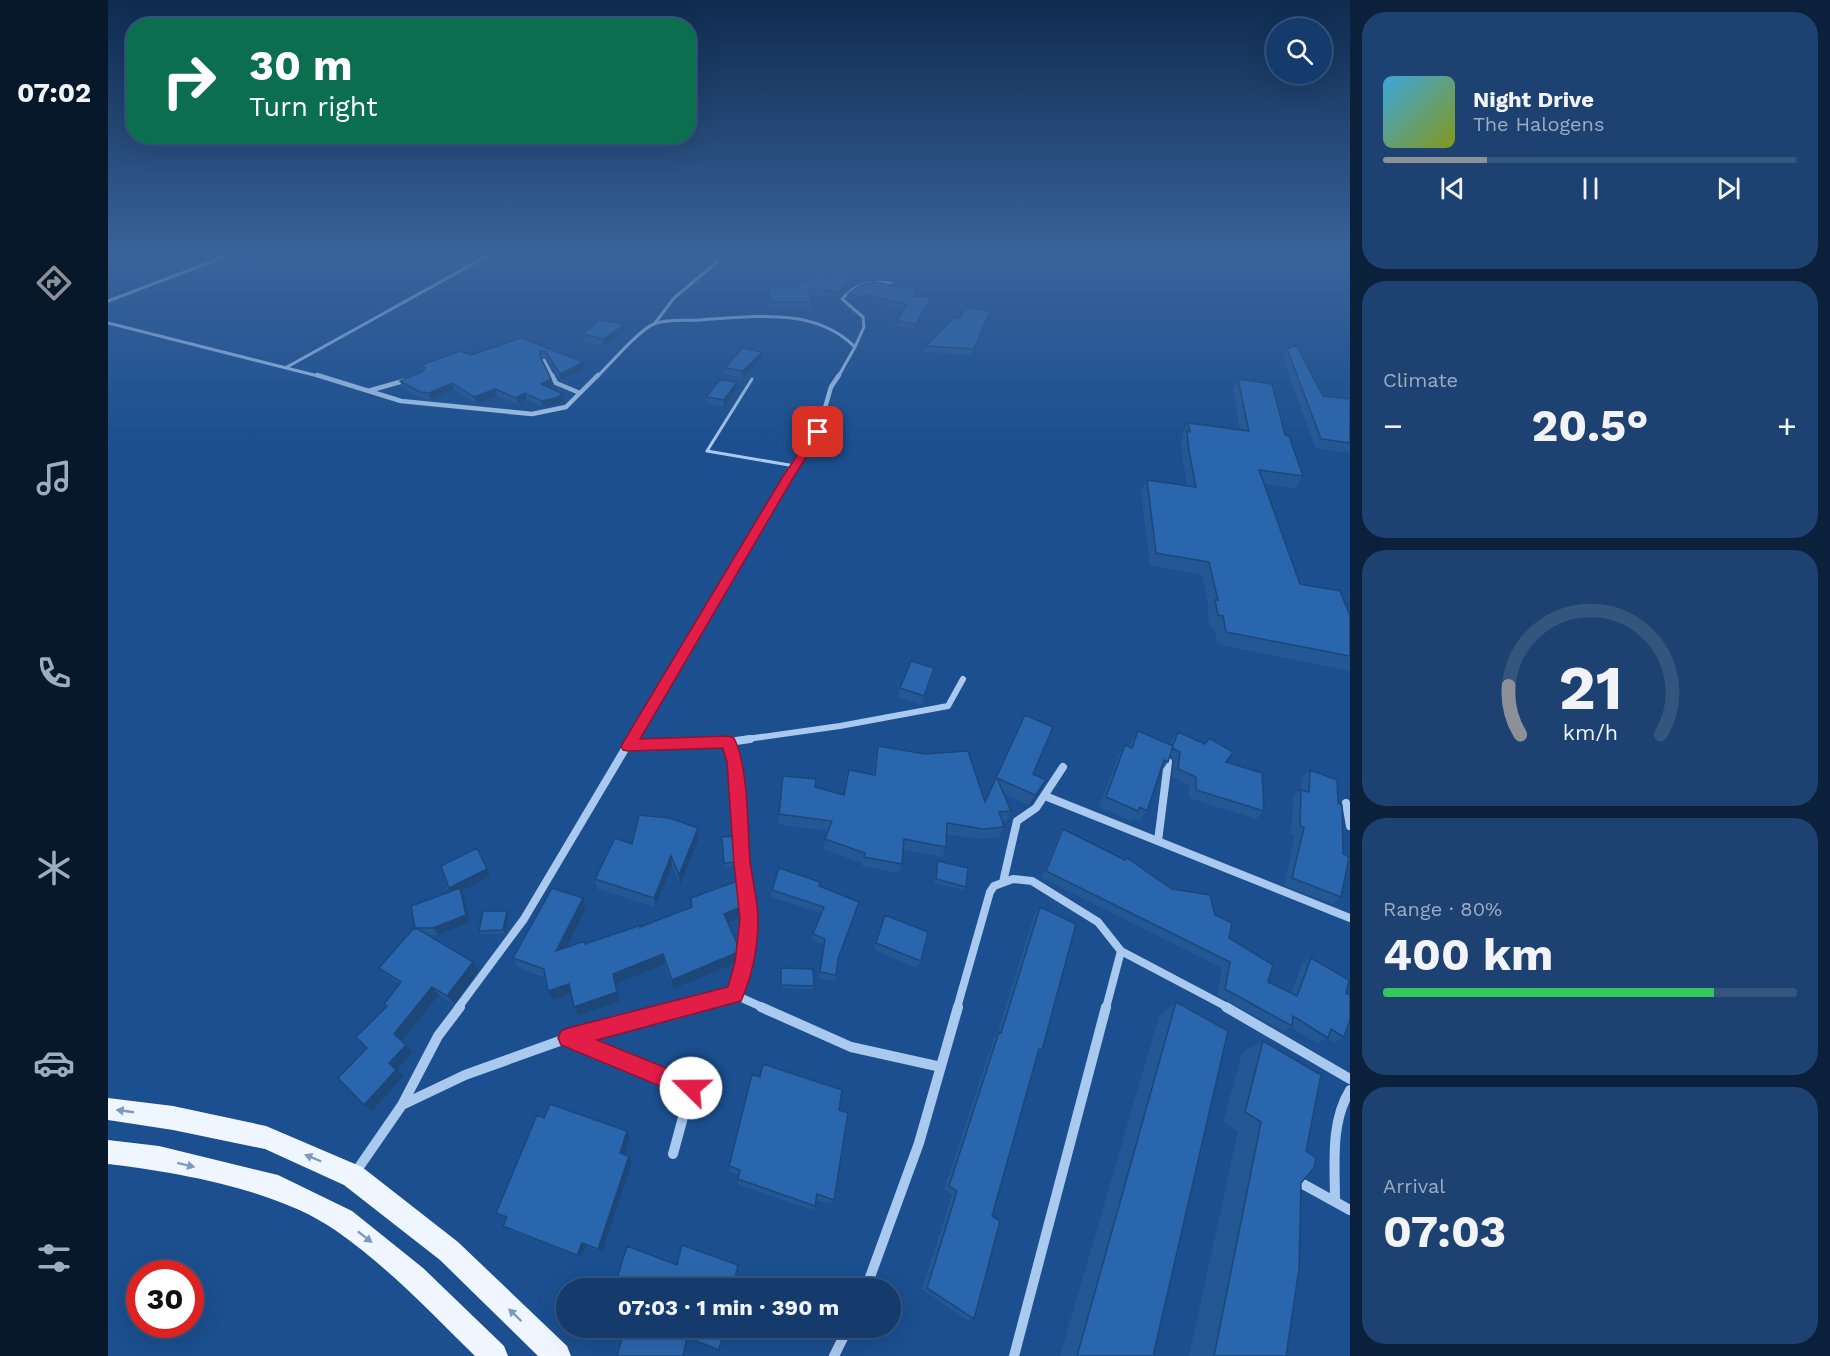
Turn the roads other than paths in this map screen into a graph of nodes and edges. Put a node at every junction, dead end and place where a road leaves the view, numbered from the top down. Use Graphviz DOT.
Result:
graph roads {
  1 [pos="375,318"];
  2 [pos="657,318"];
  3 [pos="721,318"];
  4 [pos="796,318"];
  5 [pos="862,318"];
  6 [pos="108,323"];
  7 [pos="655,323"];
  8 [pos="855,347"];
  9 [pos="544,360"];
  10 [pos="287,367"];
  11 [pos="411,378"];
  12 [pos="752,379"];
  13 [pos="367,391"];
  14 [pos="580,393"];
  15 [pos="795,466"];
  16 [pos="963,679"];
  17 [pos="729,742"];
  18 [pos="628,746"];
  19 [pos="1168,762"];
  20 [pos="1063,767"];
  21 [pos="1045,796"];
  22 [pos="1346,803"];
  23 [pos="1350,826"];
  24 [pos="1158,841"];
  25 [pos="1003,882"];
  26 [pos="1350,918"];
  27 [pos="1120,951"];
  28 [pos="735,995"];
  29 [pos="568,1038"];
  30 [pos="941,1067"];
  31 [pos="1350,1079"];
  32 [pos="1350,1090"];
  33 [pos="402,1105"];
  34 [pos="108,1109"];
  35 [pos="108,1152"];
  36 [pos="672,1154"];
  37 [pos="353,1176"];
  38 [pos="1285,1186"];
  39 [pos="1335,1201"];
  40 [pos="1350,1210"];
  41 [pos="870,1278"];
  42 [pos="843,1338"];
  43 [pos="494,1356"];
  44 [pos="557,1356"];
  45 [pos="834,1356"];
  46 [pos="1014,1356"];
  1 -- 10 [label="street"];
  2 -- 7 [label="street"];
  3 -- 7 [label="street"];
  4 -- 8 [label="street"];
  5 -- 8 [label="street"];
  6 -- 10 [label="street"];
  7 -- 14 [label="street"];
  8 -- 15 [label="street"];
  9 -- 14 [label="street"];
  10 -- 13 [label="street"];
  11 -- 13 [label="street"];
  12 -- 15 [label="lane"];
  13 -- 14 [label="street"];
  15 -- 18 [label="street"];
  16 -- 17 [label="street"];
  17 -- 18 [label="street"];
  17 -- 28 [label="street"];
  18 -- 33 [label="street"];
  19 -- 24 [label="street"];
  20 -- 21 [label="street"];
  21 -- 24 [label="street"];
  21 -- 25 [label="street"];
  22 -- 23 [label="street"];
  24 -- 26 [label="street"];
  25 -- 27 [label="street"];
  25 -- 30 [label="street"];
  27 -- 31 [label="street"];
  27 -- 46 [label="street"];
  28 -- 29 [label="street"];
  28 -- 30 [label="street"];
  29 -- 33 [label="street"];
  29 -- 36 [label="street"];
  30 -- 41 [label="street"];
  32 -- 39 [label="street"];
  33 -- 37 [label="street"];
  37 -- 34 [label="main road, one-way"];
  35 -- 43 [label="main road, one-way"];
  44 -- 37 [label="main road, one-way"];
  38 -- 39 [label="street"];
  39 -- 40 [label="street"];
  42 -- 45 [label="street"];
}
